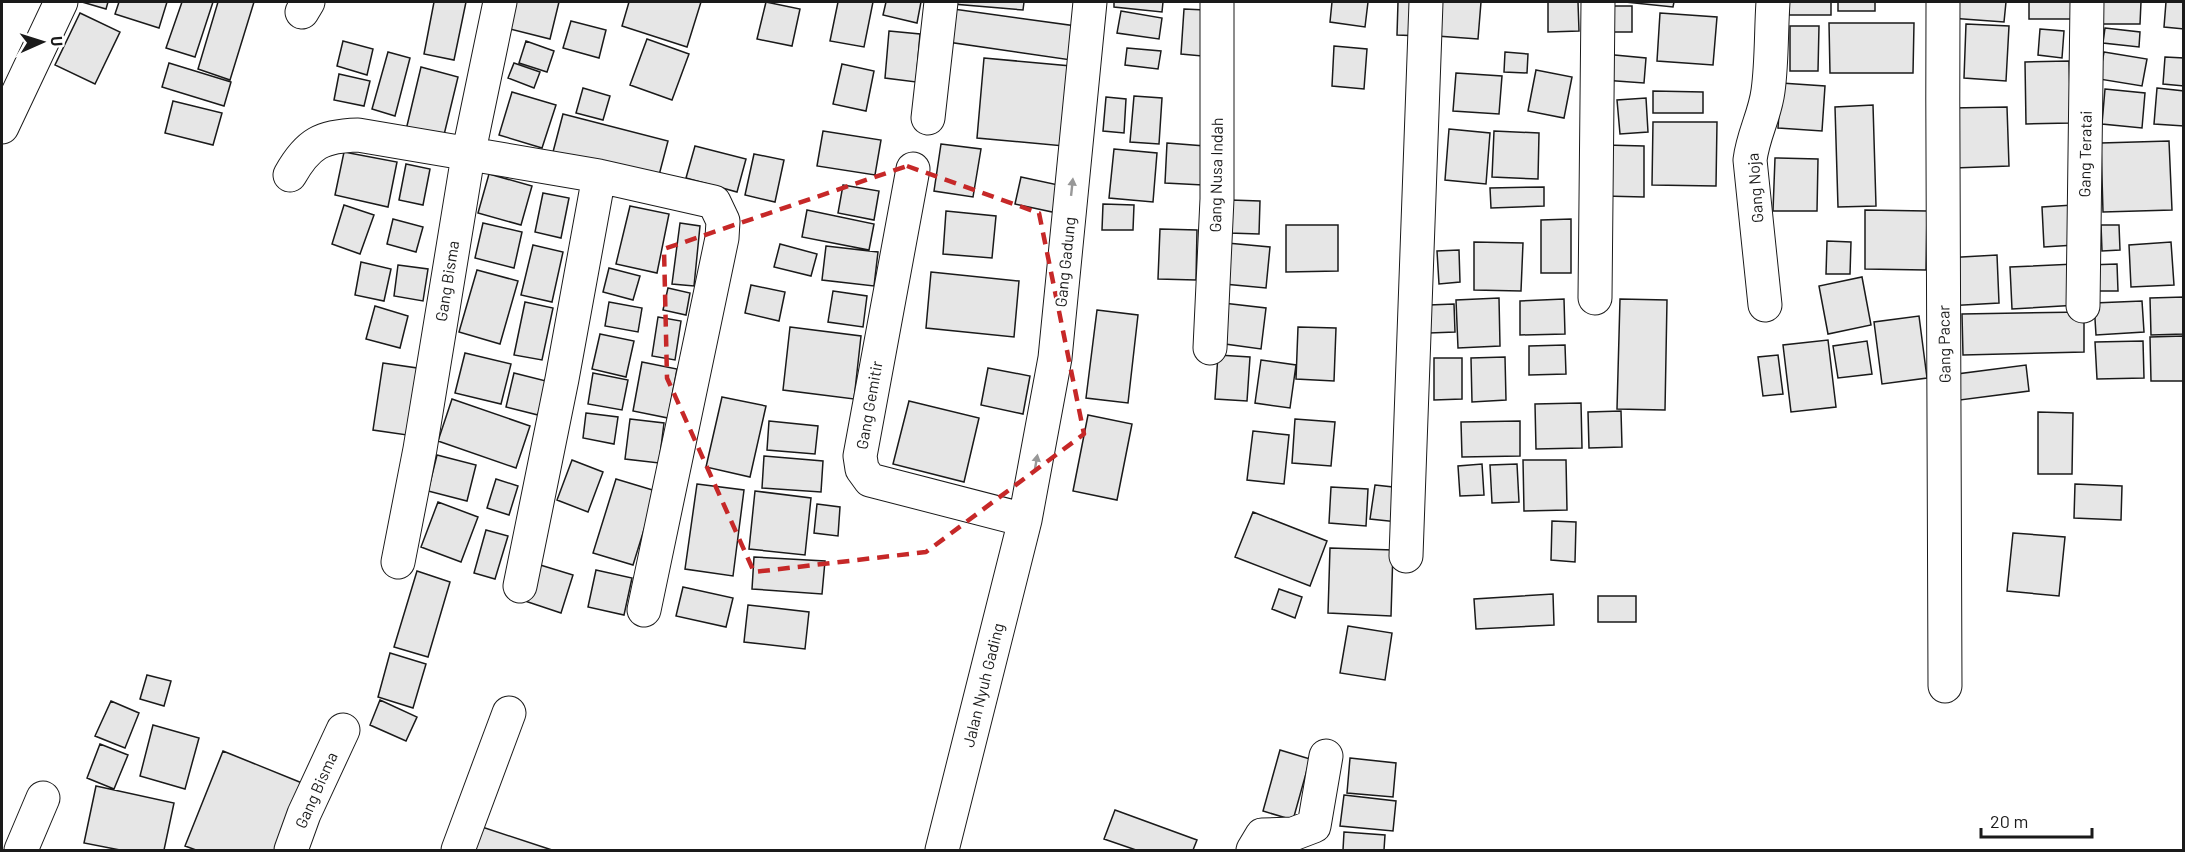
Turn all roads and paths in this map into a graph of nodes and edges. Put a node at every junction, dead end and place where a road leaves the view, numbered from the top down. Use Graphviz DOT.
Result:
graph roads {
  1 [pos="61,2"];
  2 [pos="500,2"];
  3 [pos="941,2"];
  4 [pos="1090,2"];
  5 [pos="1217,2"];
  6 [pos="1426,2"];
  7 [pos="1598,2"];
  8 [pos="1773,2"];
  9 [pos="1943,2"];
  10 [pos="2087,2"];
  11 [pos="928,118"];
  12 [pos="2,127"];
  13 [pos="468,156"];
  14 [pos="913,169"];
  15 [pos="290,175"];
  16 [pos="600,176"];
  17 [pos="1595,298"];
  18 [pos="1765,305"];
  19 [pos="2082,306"];
  20 [pos="1210,348"];
  21 [pos="1025,520"];
  22 [pos="1406,556"];
  23 [pos="398,562"];
  24 [pos="520,586"];
  25 [pos="644,610"];
  26 [pos="1945,686"];
  27 [pos="509,713"];
  28 [pos="343,730"];
  29 [pos="1326,756"];
  30 [pos="43,798"];
  31 [pos="21,850"];
  32 [pos="291,850"];
  33 [pos="458,850"];
  34 [pos="942,850"];
  35 [pos="1252,850"];
  1 -- 12 [label="street"];
  2 -- 13 [label="street, Gang Bisma"];
  3 -- 11 [label="street"];
  21 -- 4 [label="street, Gang Gadung, one-way"];
  5 -- 20 [label="street, Gang Nusa Indah"];
  6 -- 22 [label="street"];
  7 -- 17 [label="street"];
  8 -- 18 [label="street, Gang Noja"];
  9 -- 26 [label="street, Gang Pacar"];
  10 -- 19 [label="street, Gang Teratai"];
  13 -- 15 [label="street"];
  13 -- 16 [label="street"];
  13 -- 23 [label="street, Gang Bisma"];
  14 -- 21 [label="street, Gang Gemitir"];
  16 -- 24 [label="street"];
  16 -- 25 [label="street"];
  21 -- 34 [label="street, Jalan Nyuh Gading"];
  27 -- 33 [label="street"];
  28 -- 32 [label="street, Gang Bisma"];
  29 -- 35 [label="street"];
  30 -- 31 [label="street"];
}
